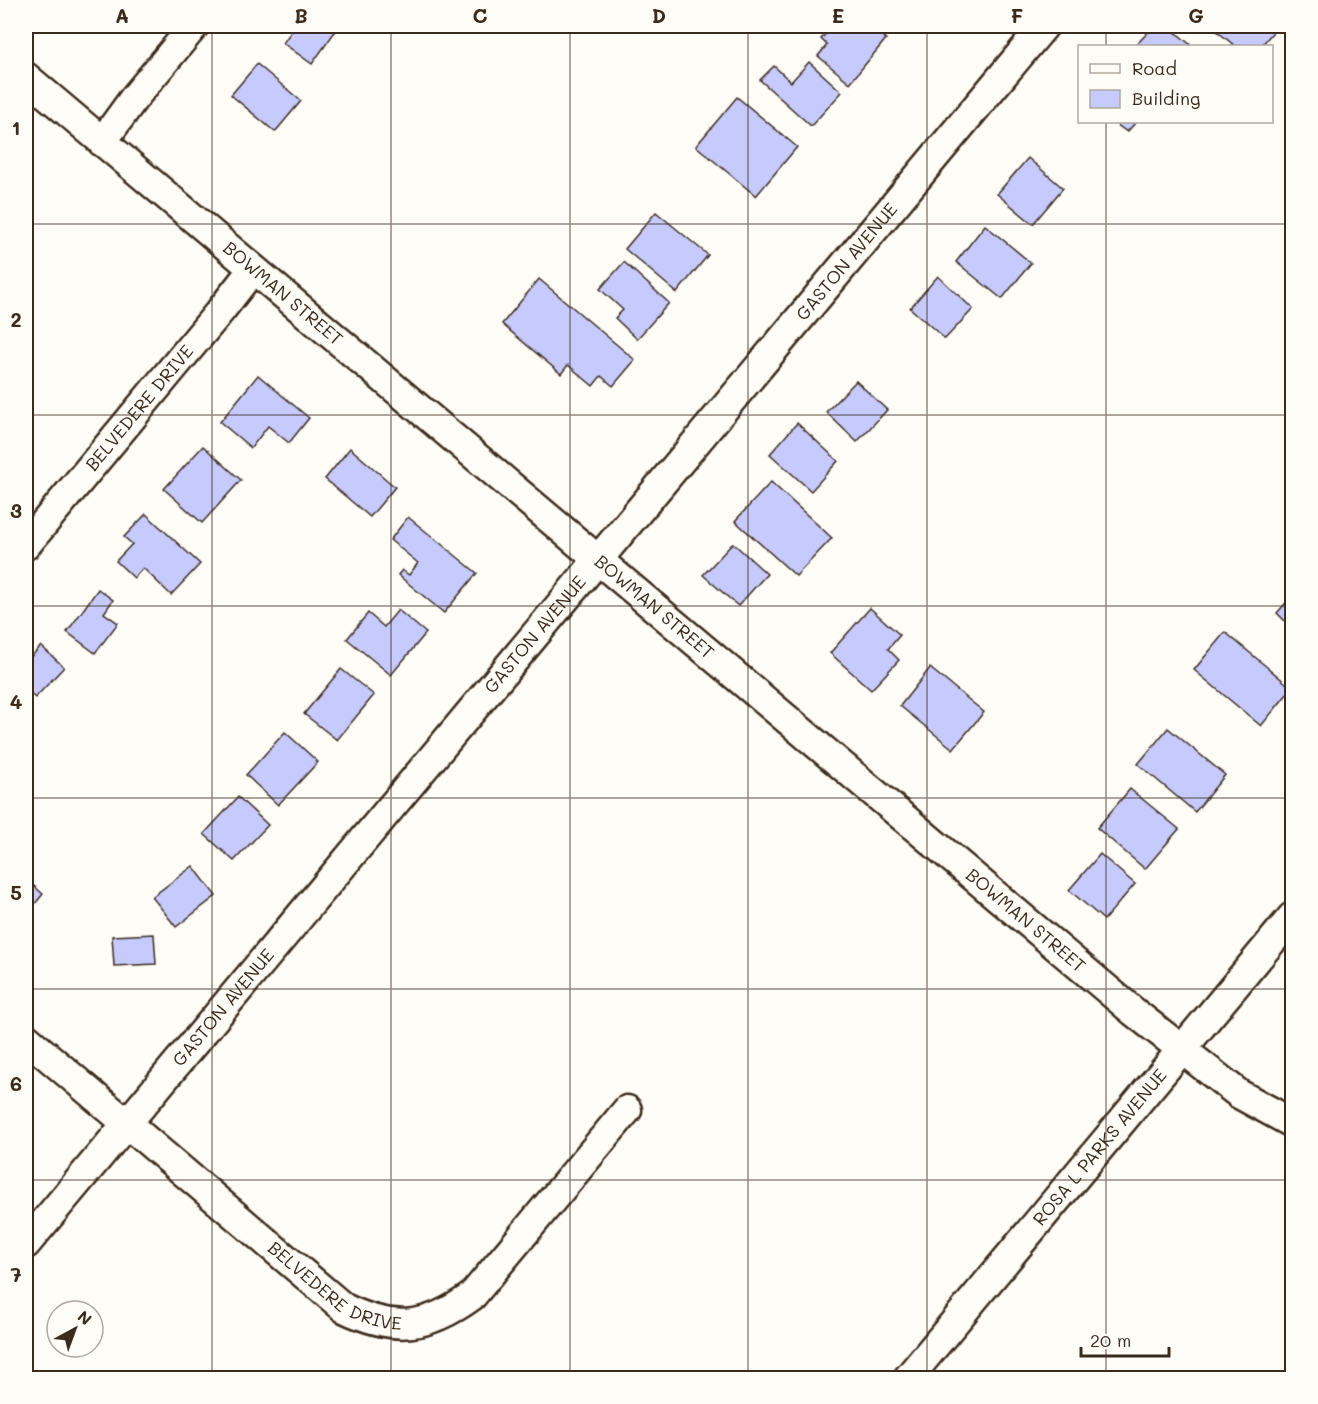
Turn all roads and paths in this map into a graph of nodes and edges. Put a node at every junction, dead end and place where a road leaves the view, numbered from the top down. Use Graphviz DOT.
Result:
graph roads {
  1 [pos="194,26"];
  2 [pos="1044,26"];
  3 [pos="26,77"];
  4 [pos="102,142"];
  5 [pos="253,268"];
  6 [pos="26,545"];
  7 [pos="598,558"];
  8 [pos="1293,916"];
  9 [pos="26,1038"];
  10 [pos="1183,1049"];
  11 [pos="627,1110"];
  12 [pos="126,1123"];
  13 [pos="1293,1123"];
  14 [pos="26,1244"];
  15 [pos="908,1378"];
  1 -- 4 [label="street"];
  2 -- 7 [label="street, GASTON AVENUE"];
  3 -- 4 [label="street, BOWMAN STREET"];
  4 -- 5 [label="street, BOWMAN STREET"];
  5 -- 6 [label="street, BELVEDERE DRIVE"];
  5 -- 7 [label="street, BOWMAN STREET"];
  7 -- 10 [label="street, BOWMAN STREET"];
  7 -- 12 [label="street, GASTON AVENUE"];
  8 -- 10 [label="street, ROSA L PARKS AVENUE"];
  9 -- 12 [label="street, BELVEDERE DRIVE"];
  10 -- 13 [label="street, BOWMAN STREET"];
  10 -- 15 [label="street, ROSA L PARKS AVENUE"];
  11 -- 12 [label="street, BELVEDERE DRIVE"];
  12 -- 14 [label="street, GASTON AVENUE"];
}
